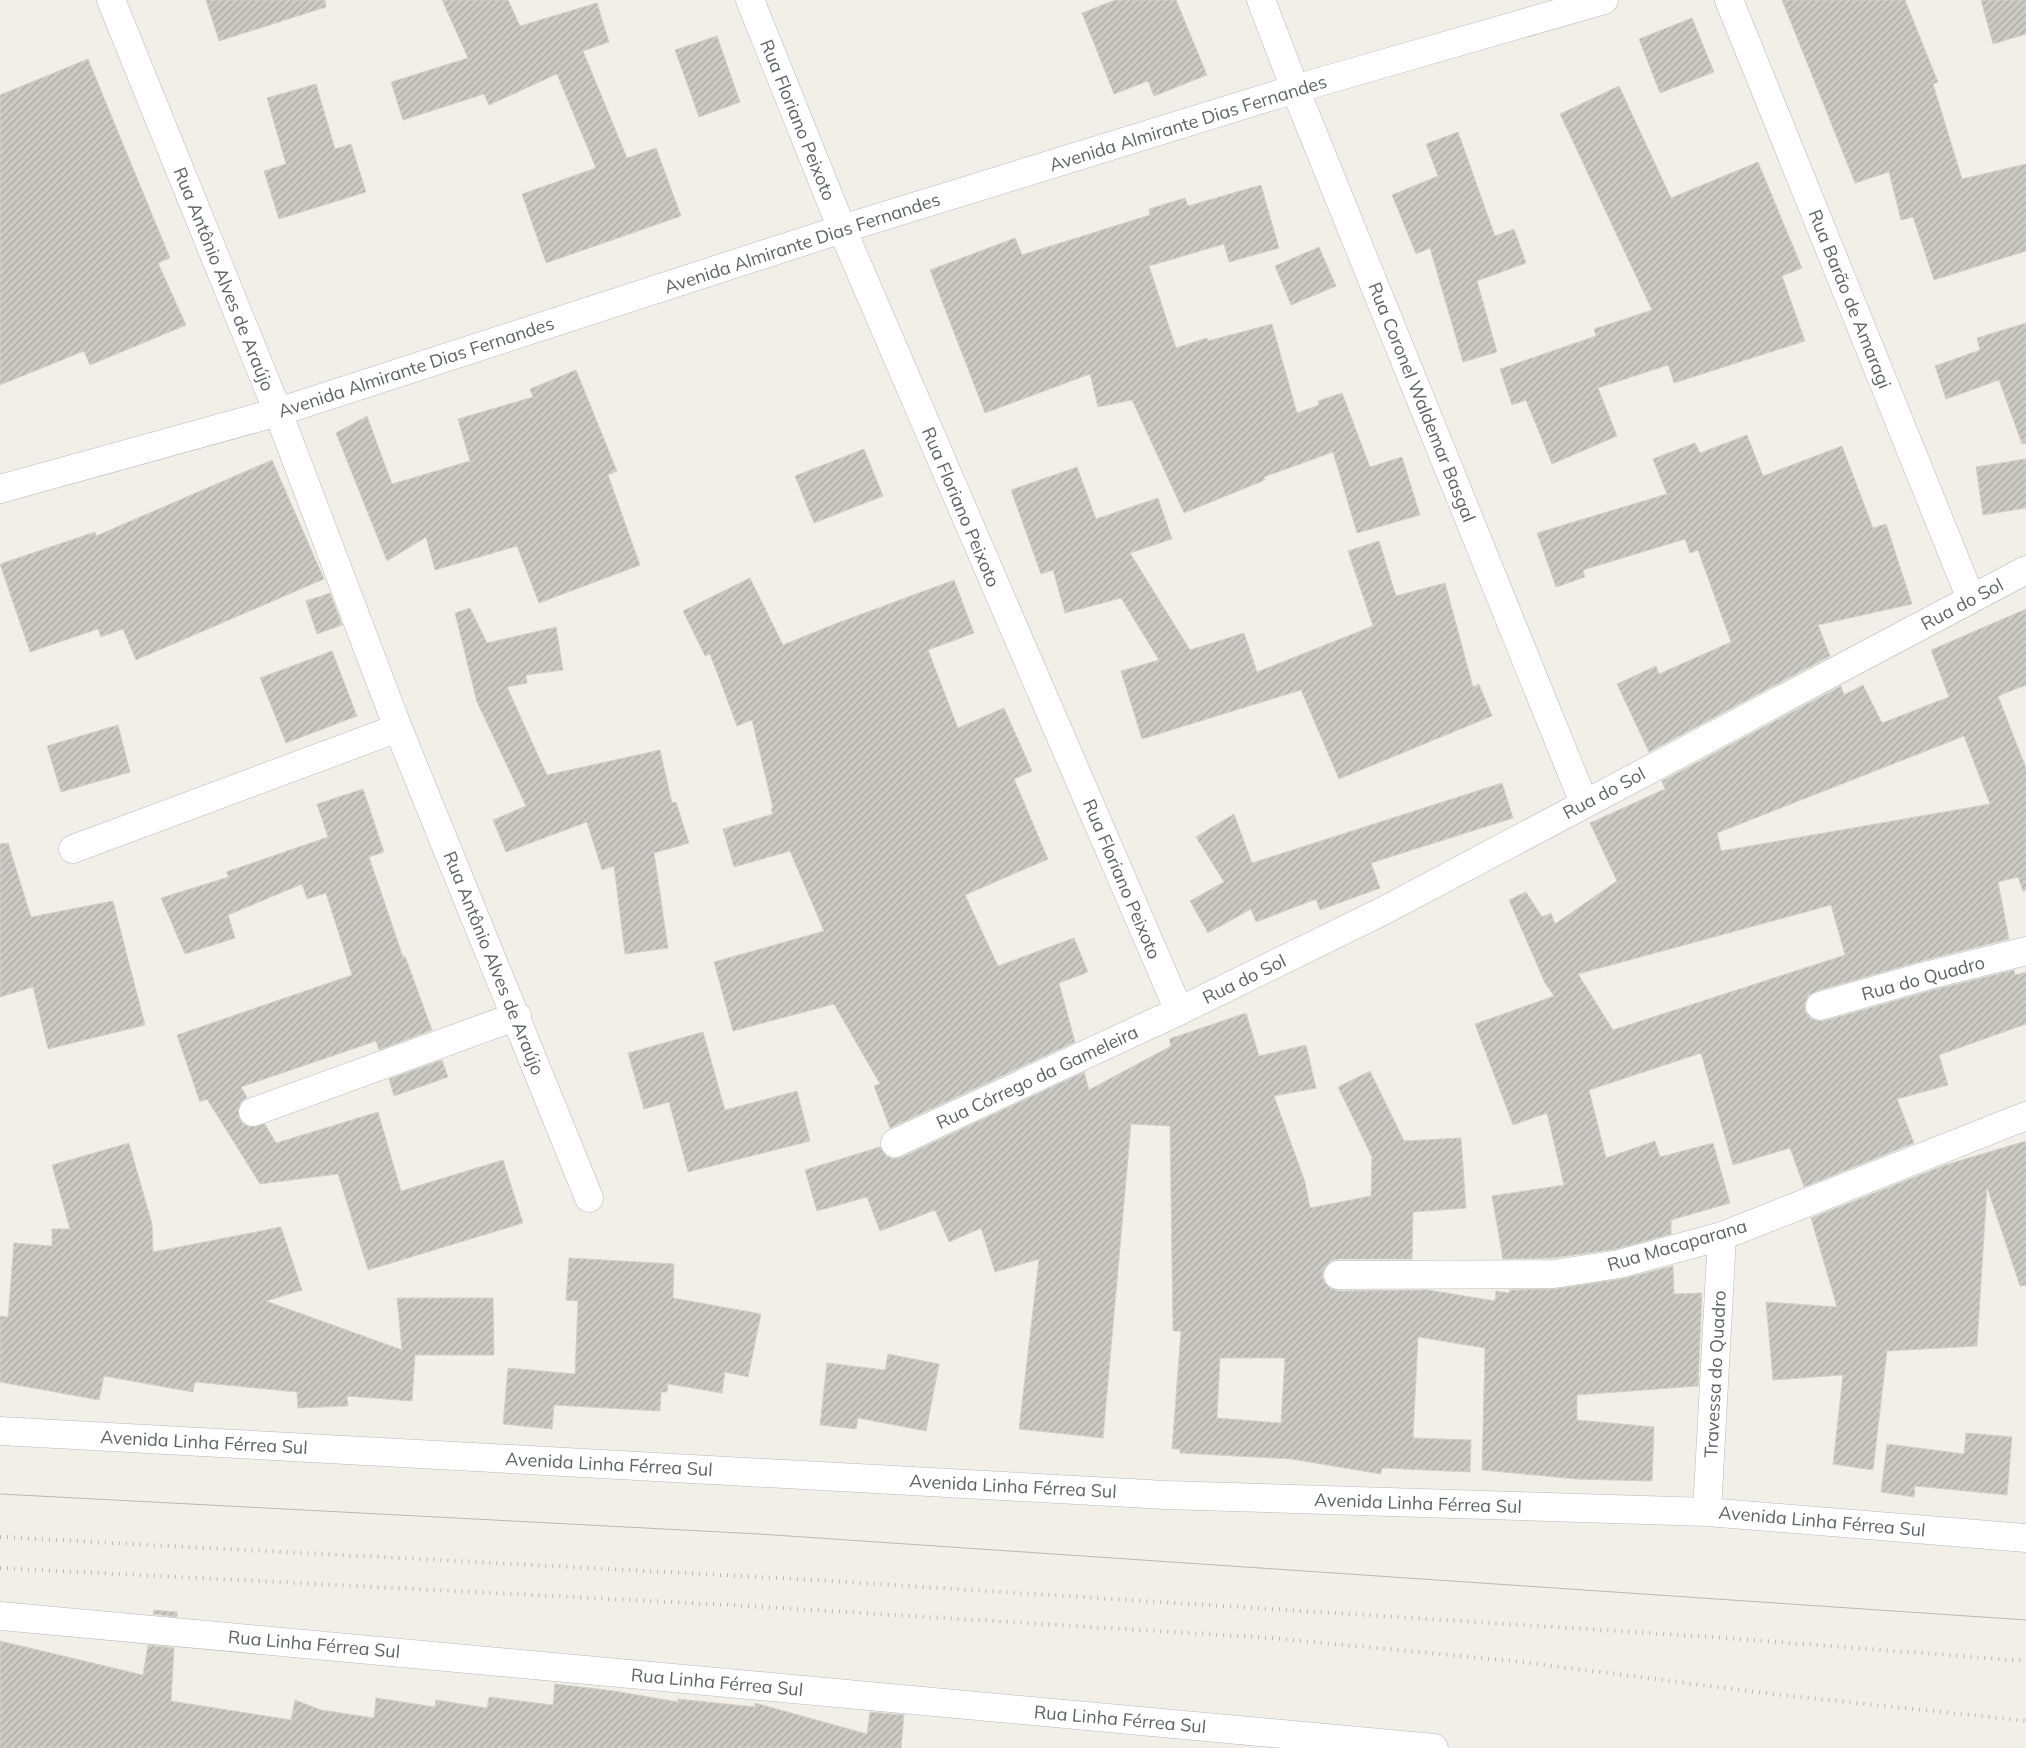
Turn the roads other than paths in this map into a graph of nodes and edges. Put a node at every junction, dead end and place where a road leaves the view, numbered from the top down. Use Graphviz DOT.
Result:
graph roads {
  1 [pos="111,0"];
  2 [pos="750,0"];
  3 [pos="1261,0"];
  4 [pos="1604,0"];
  5 [pos="1730,0"];
  6 [pos="1296,89"];
  7 [pos="842,230"];
  8 [pos="278,412"];
  9 [pos="0,489"];
  10 [pos="2026,570"];
  11 [pos="1971,599"];
  12 [pos="398,728"];
  13 [pos="1584,803"];
  14 [pos="73,849"];
  15 [pos="2026,951"];
  16 [pos="1820,1006"];
  17 [pos="1179,1011"];
  18 [pos="517,1016"];
  19 [pos="253,1112"];
  20 [pos="2026,1116"];
  21 [pos="895,1143"];
  22 [pos="589,1198"];
  23 [pos="1722,1236"];
  24 [pos="1338,1275"];
  25 [pos="0,1431"];
  26 [pos="1708,1512"];
  27 [pos="2026,1538"];
  28 [pos="0,1616"];
  29 [pos="1389,1746"];
  30 [pos="1434,1748"];
  1 -- 8 [label="street, Rua Antônio Alves de Araújo"];
  2 -- 7 [label="street, Rua Floriano Peixoto"];
  3 -- 6 [label="street, Rua Coronel Waldemar Basgal"];
  4 -- 6 [label="street, Avenida Almirante Dias Fernandes"];
  5 -- 11 [label="street, Rua Barão de Amaragi"];
  6 -- 7 [label="street, Avenida Almirante Dias Fernandes"];
  6 -- 13 [label="street, Rua Coronel Waldemar Basgal"];
  7 -- 8 [label="street, Avenida Almirante Dias Fernandes"];
  7 -- 17 [label="street, Rua Floriano Peixoto"];
  8 -- 9 [label="street, Avenida Almirante Dias Fernandes"];
  8 -- 12 [label="street, Rua Antônio Alves de Araújo"];
  10 -- 11 [label="street, Rua do Sol"];
  11 -- 13 [label="street, Rua do Sol"];
  12 -- 14 [label="street"];
  12 -- 18 [label="street, Rua Antônio Alves de Araújo"];
  13 -- 17 [label="street, Rua do Sol"];
  15 -- 16 [label="street, Rua do Quadro"];
  17 -- 21 [label="street, Rua Córrego da Gameleira"];
  18 -- 19 [label="street"];
  18 -- 22 [label="street, Rua Antônio Alves de Araújo"];
  20 -- 23 [label="street, Rua Macaparana"];
  23 -- 24 [label="street, Rua Macaparana"];
  23 -- 26 [label="street, Travessa do Quadro"];
  25 -- 26 [label="street, Avenida Linha Férrea Sul"];
  26 -- 27 [label="street, Avenida Linha Férrea Sul"];
  28 -- 29 [label="street, Rua Linha Férrea Sul"];
  29 -- 30 [label="street, Rua Linha Férrea Sul"];
}
